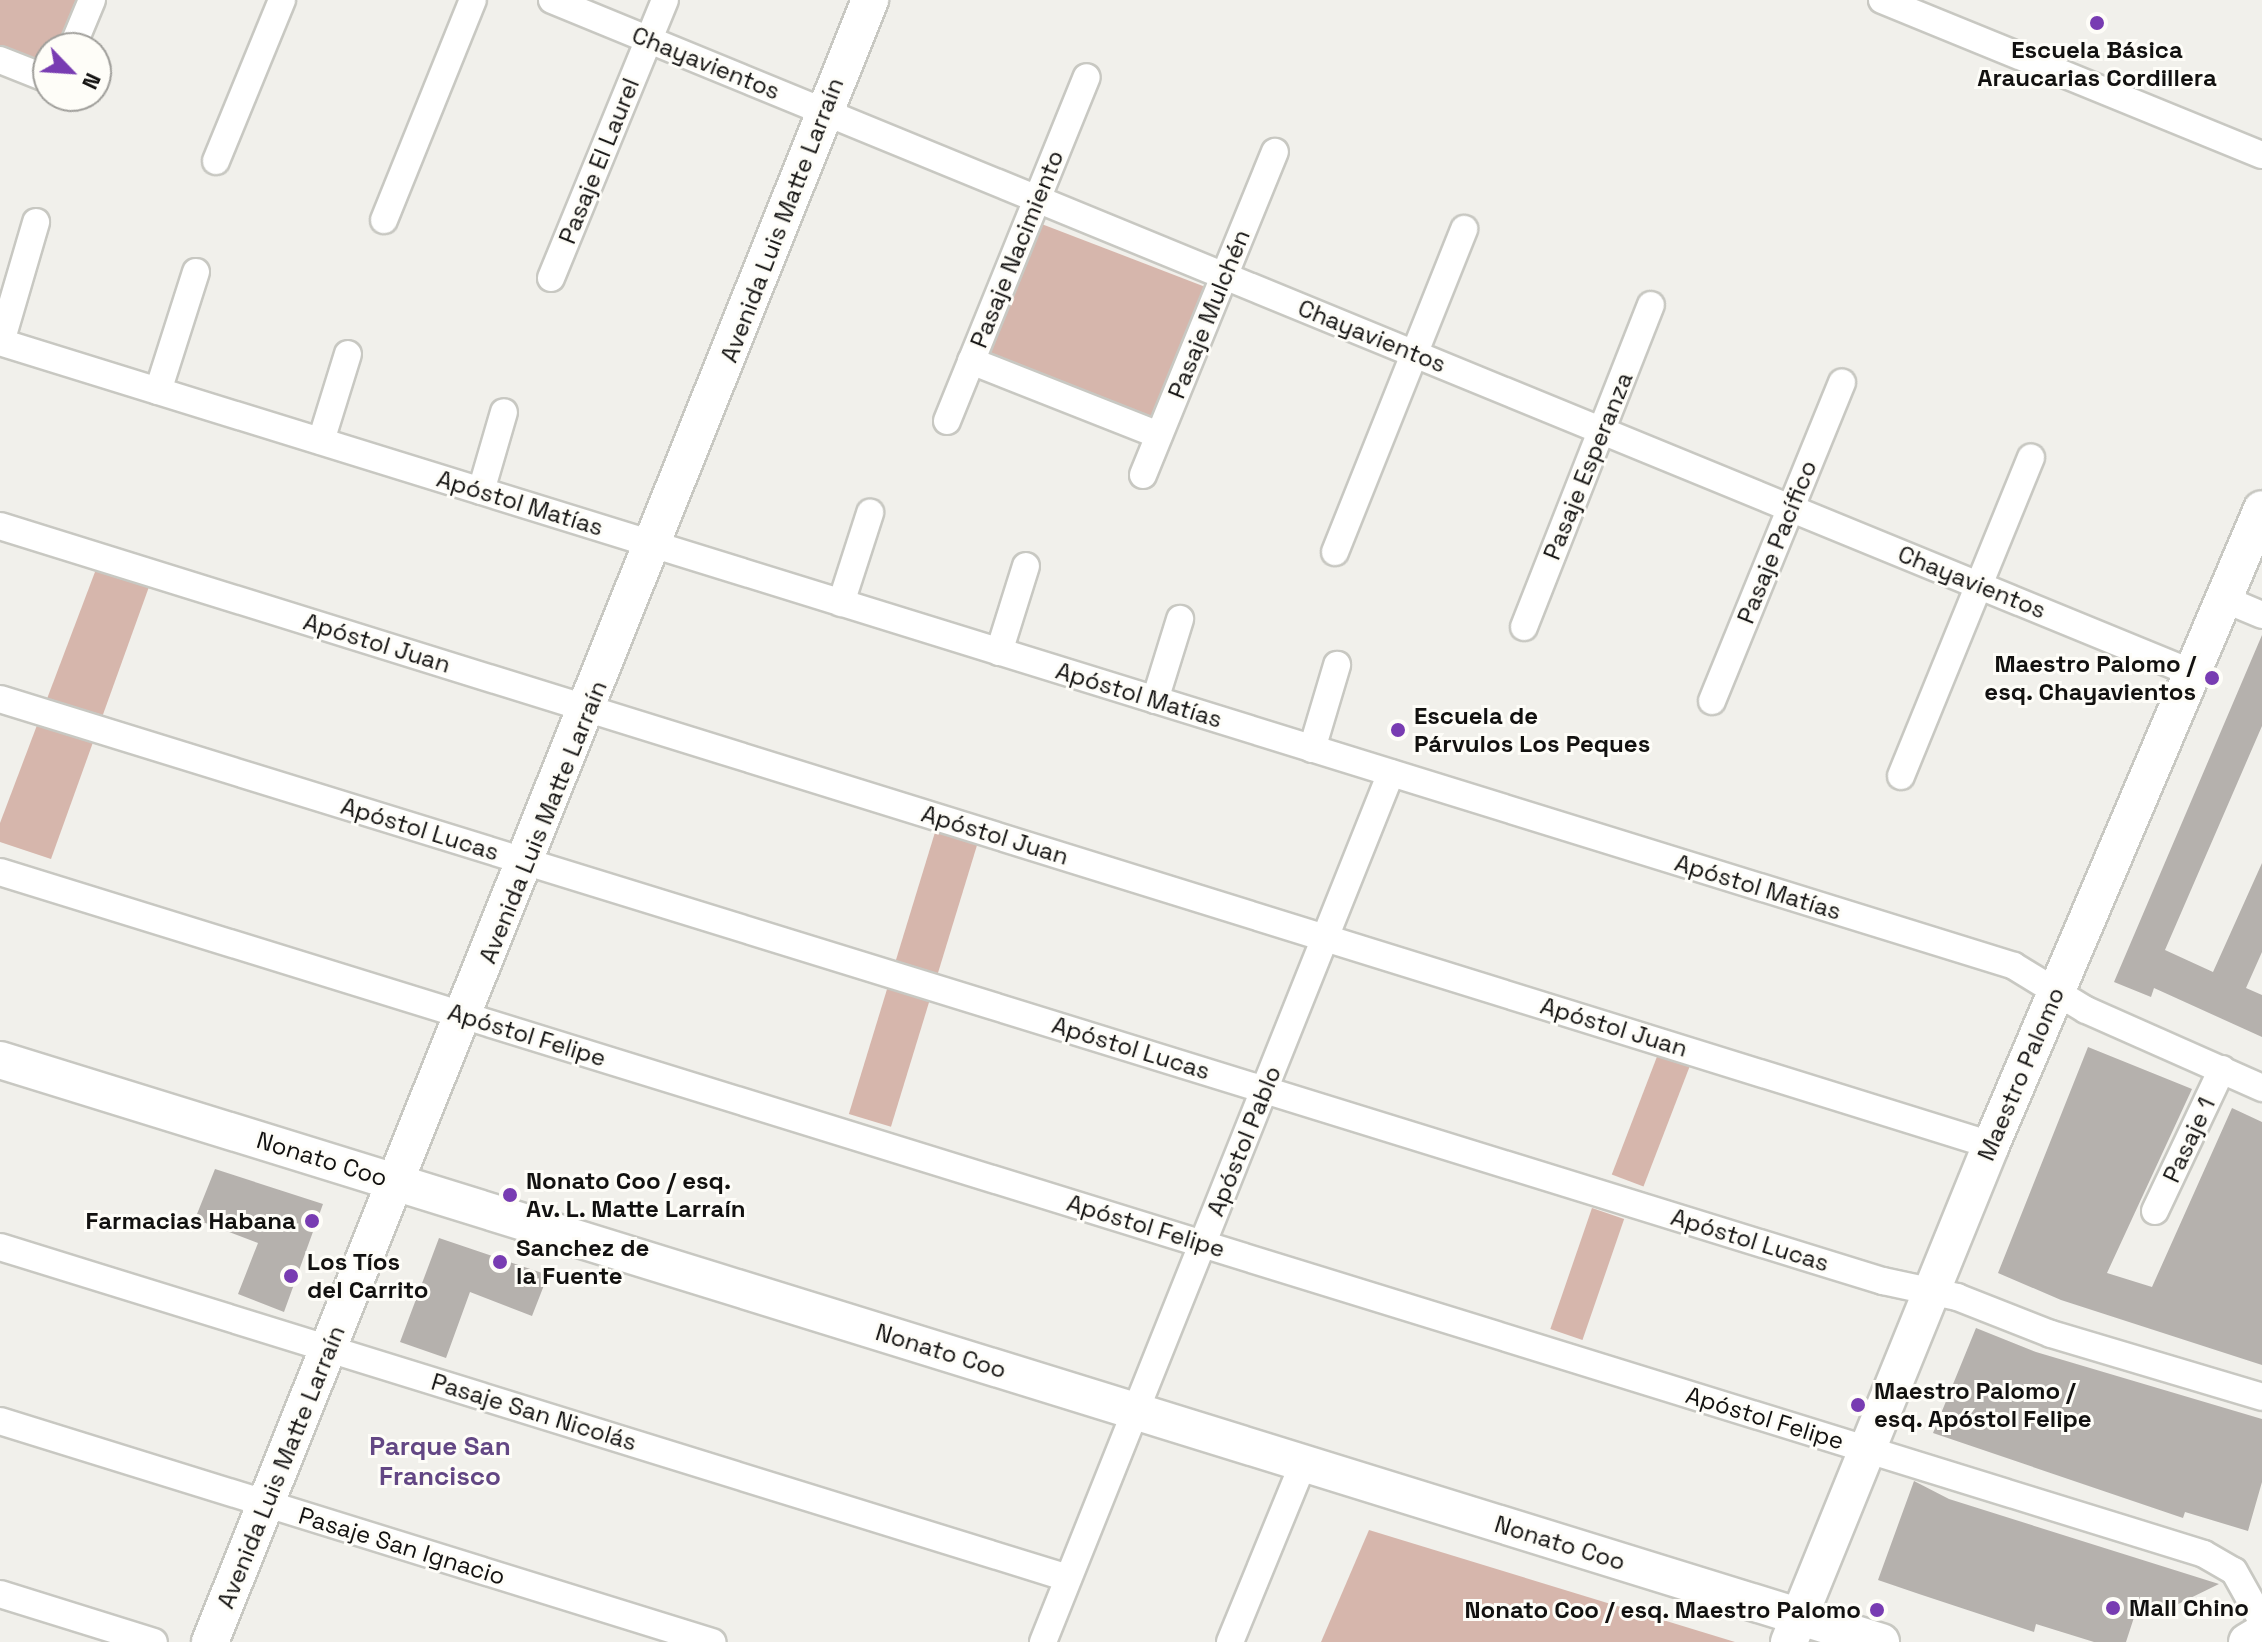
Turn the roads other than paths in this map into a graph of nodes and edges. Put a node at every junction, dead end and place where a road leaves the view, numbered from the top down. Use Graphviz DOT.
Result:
graph roads {
  1 [pos="92,0"];
  2 [pos="282,0"];
  3 [pos="473,0"];
  4 [pos="552,0"];
  5 [pos="665,0"];
  6 [pos="870,0"];
  7 [pos="1882,0"];
  8 [pos="79,32"];
  9 [pos="649,40"];
  10 [pos="0,60"];
  11 [pos="32,73"];
  12 [pos="1087,77"];
  13 [pos="824,111"];
  14 [pos="1275,152"];
  15 [pos="2262,155"];
  16 [pos="216,161"];
  17 [pos="1037,199"];
  18 [pos="384,220"];
  19 [pos="36,222"];
  20 [pos="1464,229"];
  21 [pos="196,272"];
  22 [pos="1224,276"];
  23 [pos="551,278"];
  24 [pos="1651,305"];
  25 [pos="0,342"];
  26 [pos="1414,353"];
  27 [pos="348,354"];
  28 [pos="971,361"];
  29 [pos="1842,382"];
  30 [pos="158,391"];
  31 [pos="504,412"];
  32 [pos="947,421"];
  33 [pos="1601,430"];
  34 [pos="1159,435"];
  35 [pos="321,441"];
  36 [pos="2031,458"];
  37 [pos="1143,475"];
  38 [pos="481,491"];
  39 [pos="1790,508"];
  40 [pos="2262,509"];
  41 [pos="870,513"];
  42 [pos="0,526"];
  43 [pos="656,545"];
  44 [pos="1335,552"];
  45 [pos="1026,566"];
  46 [pos="1979,586"];
  47 [pos="2224,599"];
  48 [pos="841,603"];
  49 [pos="2262,615"];
  50 [pos="1180,619"];
  51 [pos="1524,627"];
  52 [pos="999,652"];
  53 [pos="1337,665"];
  54 [pos="2192,673"];
  55 [pos="0,699"];
  56 [pos="1155,700"];
  57 [pos="1712,701"];
  58 [pos="589,709"];
  59 [pos="1312,749"];
  60 [pos="1391,773"];
  61 [pos="1901,776"];
  62 [pos="527,862"];
  63 [pos="0,872"];
  64 [pos="1326,937"];
  65 [pos="2056,991"];
  66 [pos="464,1015"];
  67 [pos="0,1060"];
  68 [pos="2222,1069"];
  69 [pos="2262,1088"];
  70 [pos="1265,1089"];
  71 [pos="1991,1145"];
  72 [pos="396,1182"];
  73 [pos="2155,1211"];
  74 [pos="1203,1244"];
  75 [pos="0,1247"];
  76 [pos="1931,1291"];
  77 [pos="329,1349"];
  78 [pos="2262,1397"];
  79 [pos="1135,1412"];
  80 [pos="0,1421"];
  81 [pos="1867,1449"];
  82 [pos="1303,1464"];
  83 [pos="266,1504"];
  84 [pos="1068,1578"];
  85 [pos="0,1594"];
  86 [pos="2262,1621"];
  87 [pos="1794,1630"];
  88 [pos="2262,1633"];
  89 [pos="154,1642"];
  90 [pos="210,1642"];
  91 [pos="712,1642"];
  92 [pos="1043,1642"];
  93 [pos="1230,1642"];
  94 [pos="1881,1642"];
  95 [pos="2247,1642"];
  1 -- 8 [label="street"];
  2 -- 16 [label="street"];
  3 -- 18 [label="street"];
  4 -- 9 [label="street, Chayavientos"];
  5 -- 9 [label="street, Pasaje El Laurel"];
  6 -- 13 [label="street, Avenida Luis Matte Larraín"];
  7 -- 15 [label="street"];
  9 -- 13 [label="street, Chayavientos"];
  9 -- 23 [label="street, Pasaje El Laurel"];
  10 -- 11 [label="street"];
  12 -- 17 [label="street, Pasaje Nacimiento"];
  13 -- 17 [label="street, Chayavientos"];
  13 -- 43 [label="street, Avenida Luis Matte Larraín"];
  14 -- 22 [label="street, Pasaje Mulchén"];
  17 -- 22 [label="street, Chayavientos"];
  17 -- 28 [label="street, Pasaje Nacimiento"];
  19 -- 25 [label="street"];
  20 -- 26 [label="street"];
  21 -- 30 [label="street"];
  22 -- 26 [label="street, Chayavientos"];
  22 -- 34 [label="street, Pasaje Mulchén"];
  24 -- 33 [label="street, Pasaje Esperanza"];
  25 -- 30 [label="street, Apóstol Matías"];
  26 -- 33 [label="street, Chayavientos"];
  26 -- 44 [label="street"];
  27 -- 35 [label="street"];
  28 -- 32 [label="street, Pasaje Nacimiento"];
  28 -- 34 [label="street"];
  29 -- 39 [label="street, Pasaje Pacífico"];
  30 -- 35 [label="street, Apóstol Matías"];
  31 -- 38 [label="street"];
  33 -- 39 [label="street, Chayavientos"];
  33 -- 51 [label="street, Pasaje Esperanza"];
  34 -- 37 [label="street, Pasaje Mulchén"];
  35 -- 38 [label="street, Apóstol Matías"];
  36 -- 46 [label="street"];
  38 -- 43 [label="street, Apóstol Matías"];
  39 -- 46 [label="street, Chayavientos"];
  39 -- 57 [label="street, Pasaje Pacífico"];
  40 -- 47 [label="street, Maestro Palomo"];
  41 -- 48 [label="street"];
  42 -- 58 [label="street, Apóstol Juan"];
  43 -- 48 [label="street, Apóstol Matías"];
  43 -- 58 [label="street, Avenida Luis Matte Larraín"];
  45 -- 52 [label="street"];
  46 -- 54 [label="street, Chayavientos"];
  46 -- 61 [label="street"];
  47 -- 49 [label="street"];
  47 -- 54 [label="street, Maestro Palomo"];
  48 -- 52 [label="street, Apóstol Matías"];
  50 -- 56 [label="street"];
  52 -- 56 [label="street, Apóstol Matías"];
  53 -- 59 [label="street"];
  54 -- 65 [label="street, Maestro Palomo"];
  55 -- 62 [label="street, Apóstol Lucas"];
  56 -- 59 [label="street, Apóstol Matías"];
  58 -- 62 [label="street, Avenida Luis Matte Larraín"];
  58 -- 64 [label="street, Apóstol Juan"];
  59 -- 60 [label="street, Apóstol Matías"];
  60 -- 64 [label="street, Apóstol Pablo"];
  60 -- 65 [label="street, Apóstol Matías"];
  62 -- 66 [label="street, Avenida Luis Matte Larraín"];
  62 -- 70 [label="street, Apóstol Lucas"];
  63 -- 66 [label="street, Apóstol Felipe"];
  64 -- 70 [label="street, Apóstol Pablo"];
  64 -- 71 [label="street, Apóstol Juan"];
  65 -- 68 [label="street, Apóstol Matías"];
  65 -- 71 [label="street, Maestro Palomo"];
  66 -- 72 [label="street, Avenida Luis Matte Larraín"];
  66 -- 74 [label="street, Apóstol Felipe"];
  67 -- 72 [label="street, Nonato Coo"];
  68 -- 69 [label="street, Apóstol Matías"];
  68 -- 73 [label="street, Pasaje 1"];
  70 -- 74 [label="street, Apóstol Pablo"];
  70 -- 76 [label="street, Apóstol Lucas"];
  71 -- 76 [label="street, Maestro Palomo"];
  72 -- 77 [label="street, Avenida Luis Matte Larraín"];
  72 -- 79 [label="street, Nonato Coo"];
  74 -- 79 [label="street, Apóstol Pablo"];
  74 -- 81 [label="street, Apóstol Felipe"];
  75 -- 77 [label="street, Pasaje San Nicolás"];
  76 -- 78 [label="street, Apóstol Lucas"];
  76 -- 81 [label="street, Maestro Palomo"];
  77 -- 83 [label="street, Avenida Luis Matte Larraín"];
  77 -- 84 [label="street, Pasaje San Nicolás"];
  79 -- 82 [label="street, Nonato Coo"];
  79 -- 84 [label="street, Apóstol Pablo"];
  80 -- 83 [label="street, Pasaje San Ignacio"];
  81 -- 86 [label="street, Apóstol Felipe"];
  81 -- 87 [label="street, Maestro Palomo"];
  82 -- 87 [label="street, Nonato Coo"];
  82 -- 93 [label="street"];
  83 -- 90 [label="street, Avenida Luis Matte Larraín"];
  83 -- 91 [label="street, Pasaje San Ignacio"];
  84 -- 92 [label="street, Apóstol Pablo"];
  85 -- 89 [label="street"];
  87 -- 94 [label="street, Nonato Coo"];
  88 -- 95 [label="street"];
}
